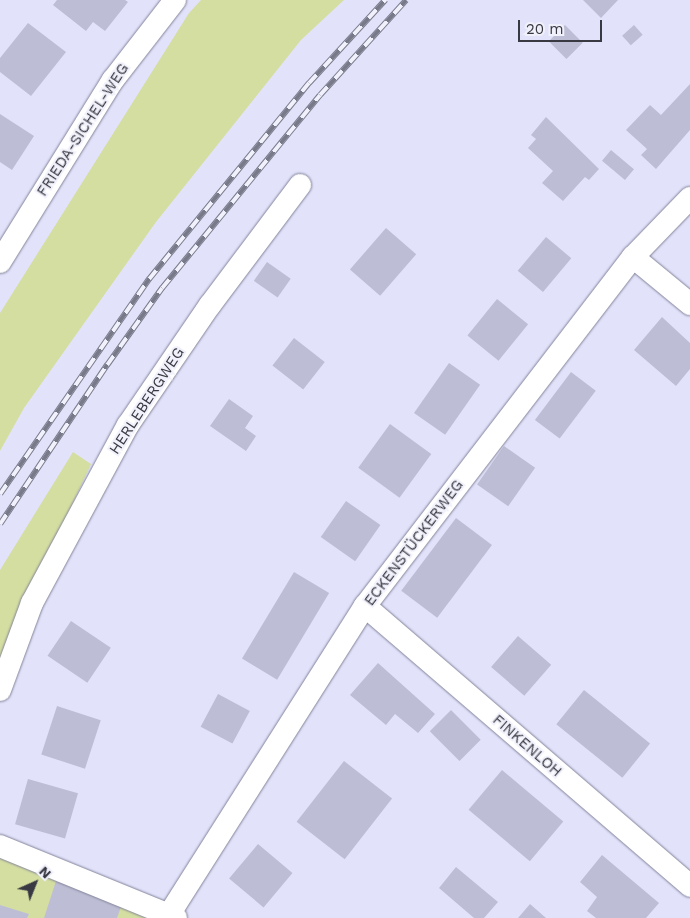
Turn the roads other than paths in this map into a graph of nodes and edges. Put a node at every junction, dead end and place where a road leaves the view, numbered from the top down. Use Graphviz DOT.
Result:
graph roads {
  1 [pos="172,1"];
  2 [pos="300,185"];
  3 [pos="690,198"];
  4 [pos="633,257"];
  5 [pos="0,262"];
  6 [pos="690,304"];
  7 [pos="365,606"];
  8 [pos="0,690"];
  9 [pos="0,846"];
  10 [pos="690,886"];
  11 [pos="173,916"];
  1 -- 5 [label="street, FRIEDA-SICHEL-WEG"];
  2 -- 8 [label="street, HERLEBERGWEG"];
  3 -- 4 [label="street, ECKENSTÜCKERWEG"];
  4 -- 6 [label="street"];
  4 -- 7 [label="street, ECKENSTÜCKERWEG"];
  7 -- 10 [label="street, FINKENLOH"];
  7 -- 11 [label="street, ECKENSTÜCKERWEG"];
  9 -- 11 [label="street"];
}
